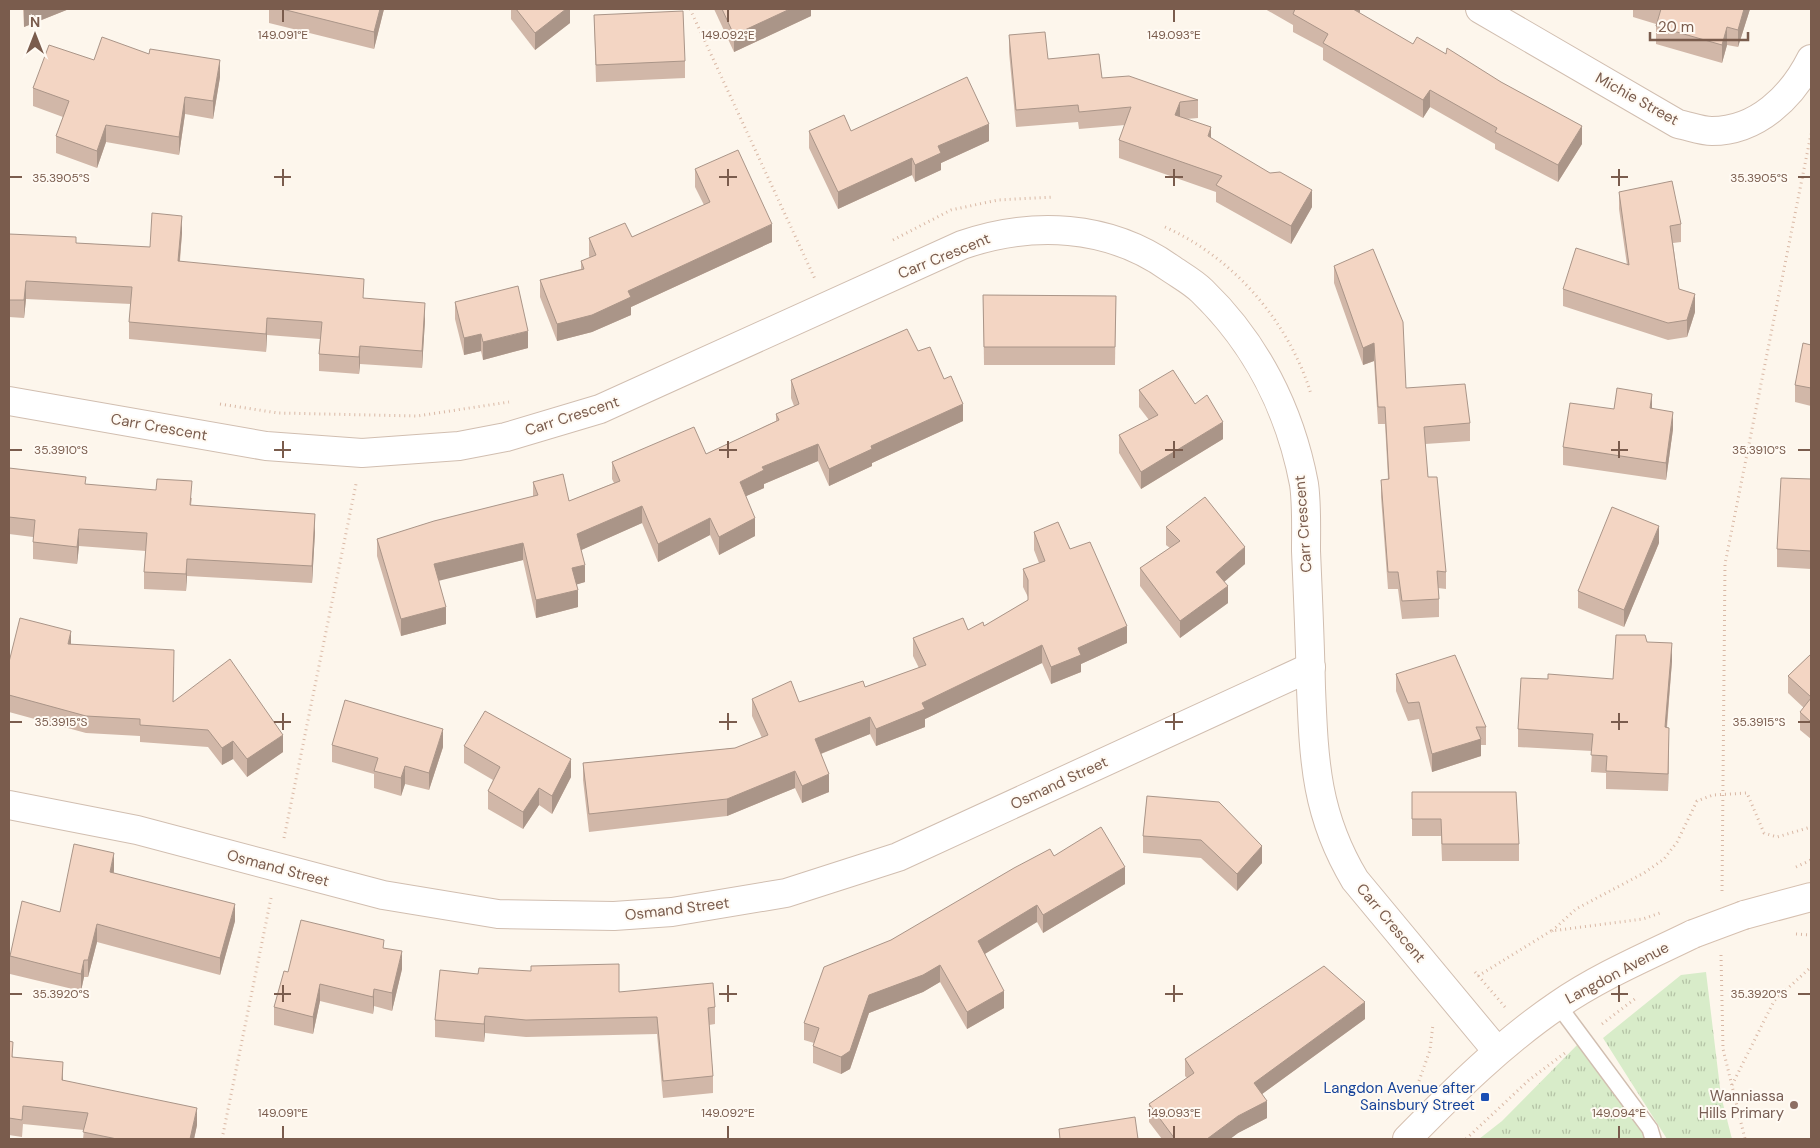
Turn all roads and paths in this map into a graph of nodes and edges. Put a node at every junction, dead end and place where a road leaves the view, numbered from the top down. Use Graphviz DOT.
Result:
graph roads {
  1 [pos="690,9"];
  2 [pos="1480,9"];
  3 [pos="1811,59"];
  4 [pos="1811,134"];
  5 [pos="1064,198"];
  6 [pos="1164,226"];
  7 [pos="892,240"];
  8 [pos="824,275"];
  9 [pos="816,279"];
  10 [pos="807,283"];
  11 [pos="9,401"];
  12 [pos="512,401"];
  13 [pos="1314,402"];
  14 [pos="211,403"];
  15 [pos="370,415"];
  16 [pos="362,453"];
  17 [pos="1311,667"];
  18 [pos="1723,794"];
  19 [pos="9,805"];
  20 [pos="1811,827"];
  21 [pos="278,868"];
  22 [pos="1722,894"];
  23 [pos="1811,897"];
  24 [pos="1667,911"];
  25 [pos="1551,931"];
  26 [pos="1721,949"];
  27 [pos="1811,967"];
  28 [pos="1472,969"];
  29 [pos="1479,976"];
  30 [pos="1450,994"];
  31 [pos="1558,1005"];
  32 [pos="1524,1031"];
  33 [pos="1497,1051"];
  34 [pos="1732,1085"];
  35 [pos="1417,1087"];
  36 [pos="222,1139"];
  37 [pos="1407,1139"];
  38 [pos="1653,1139"];
  39 [pos="1746,1139"];
  1 -- 9 [label="path"];
  2 -- 3 [label="street, Michie Street"];
  4 -- 18 [label="path"];
  5 -- 7 [label="path"];
  6 -- 13 [label="path"];
  8 -- 9 [label="path"];
  9 -- 10 [label="path"];
  11 -- 16 [label="street, Carr Crescent"];
  12 -- 15 [label="path"];
  14 -- 15 [label="path"];
  15 -- 16 [label="path"];
  16 -- 17 [label="street, Carr Crescent"];
  16 -- 21 [label="path"];
  17 -- 21 [label="street, Osmand Street"];
  17 -- 30 [label="street, Carr Crescent"];
  18 -- 20 [label="path"];
  18 -- 22 [label="path"];
  18 -- 25 [label="path"];
  19 -- 21 [label="street, Osmand Street"];
  21 -- 36 [label="path"];
  23 -- 31 [label="street, Langdon Avenue, bridge"];
  24 -- 25 [label="path"];
  25 -- 29 [label="path"];
  26 -- 34 [label="path"];
  27 -- 34 [label="path"];
  28 -- 29 [label="path"];
  29 -- 30 [label="path"];
  29 -- 32 [label="path"];
  30 -- 33 [label="street, Carr Crescent"];
  30 -- 35 [label="path"];
  31 -- 32 [label="street, Langdon Avenue"];
  31 -- 38 [label="lane"];
  32 -- 33 [label="street, Langdon Avenue"];
  33 -- 37 [label="street, Langdon Avenue"];
  34 -- 39 [label="path"];
}
